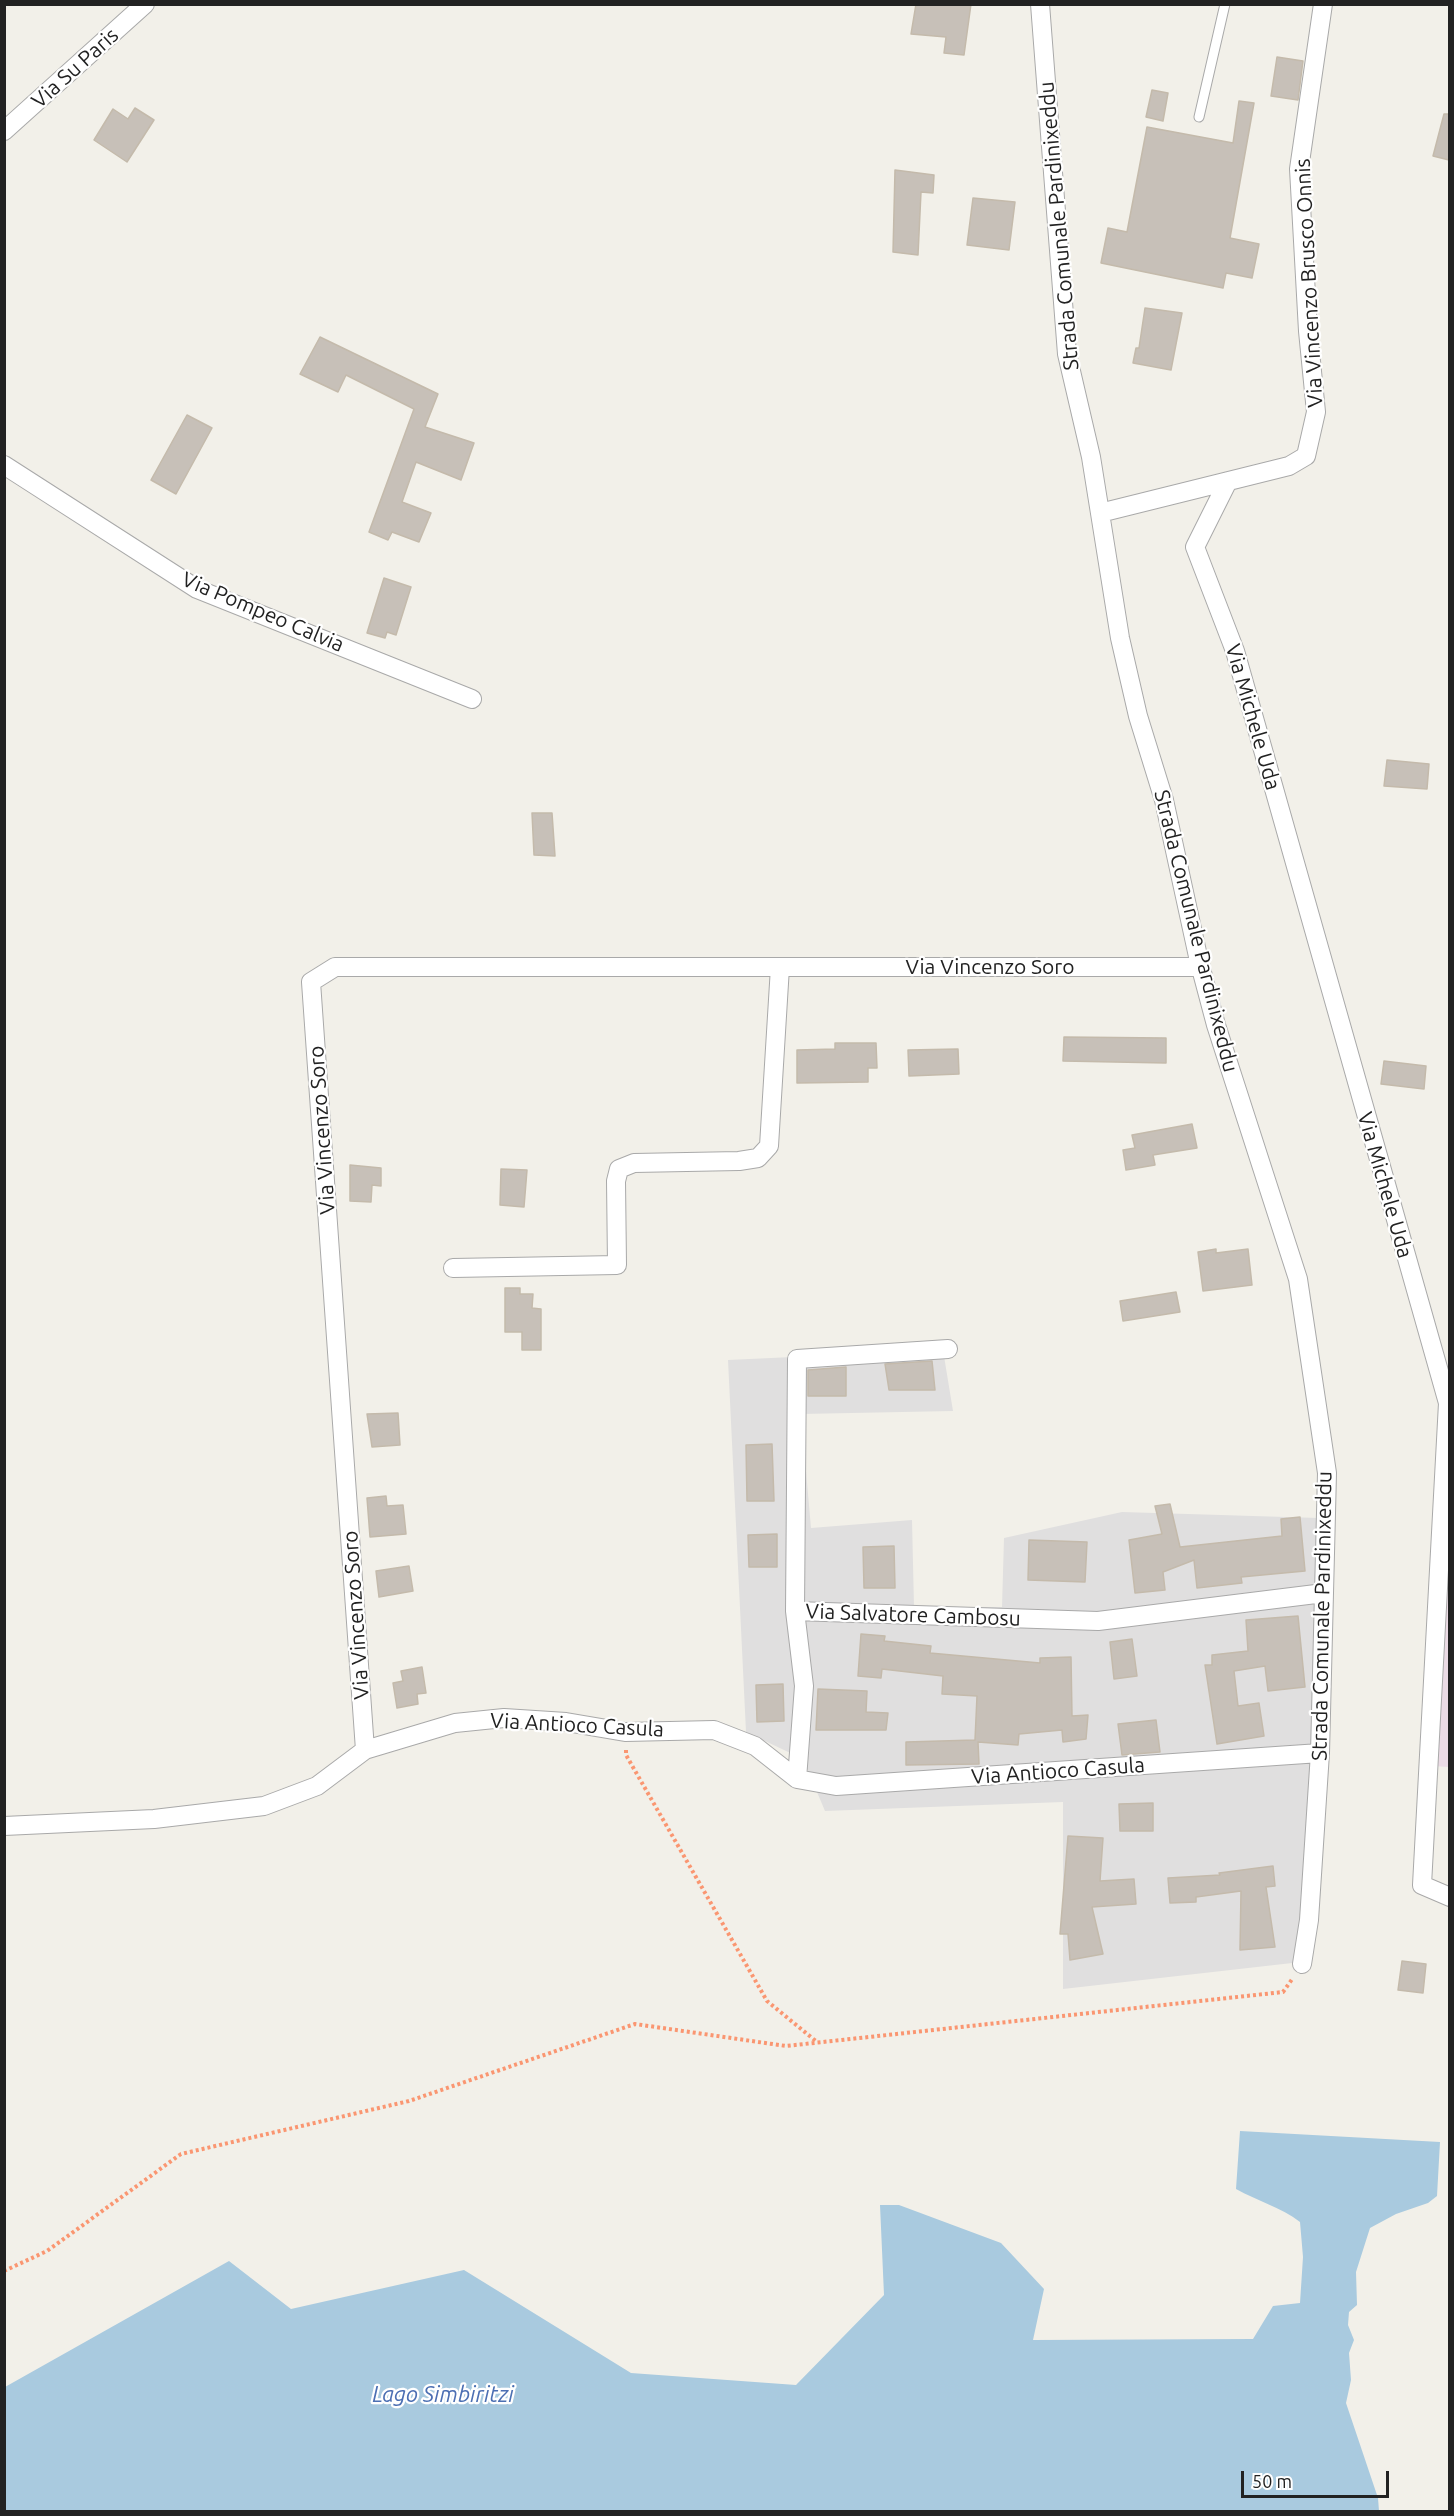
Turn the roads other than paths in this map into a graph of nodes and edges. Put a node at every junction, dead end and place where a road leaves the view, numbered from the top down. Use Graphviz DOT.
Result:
graph roads {
  1 [pos="145,4"];
  2 [pos="1040,4"];
  3 [pos="1225,4"];
  4 [pos="1323,4"];
  5 [pos="1198,117"];
  6 [pos="4,131"];
  7 [pos="4,465"];
  8 [pos="1228,481"];
  9 [pos="1100,513"];
  10 [pos="472,699"];
  11 [pos="780,966"];
  12 [pos="1201,967"];
  13 [pos="453,1268"];
  14 [pos="948,1349"];
  15 [pos="1324,1593"];
  16 [pos="795,1611"];
  17 [pos="365,1750"];
  18 [pos="1320,1753"];
  19 [pos="796,1779"];
  20 [pos="4,1826"];
  21 [pos="1449,1897"];
  22 [pos="1302,1964"];
  1 -- 6 [label="street, Via Su Paris"];
  2 -- 9 [label="street, Strada Comunale Pardinixeddu"];
  3 -- 5 [label="lane"];
  4 -- 8 [label="street, Via Vincenzo Brusco Onnis"];
  7 -- 10 [label="street, Via Pompeo Calvia"];
  8 -- 9 [label="street, Via Vincenzo Brusco Onnis"];
  8 -- 21 [label="street, Via Michele Uda"];
  9 -- 12 [label="street, Strada Comunale Pardinixeddu"];
  11 -- 12 [label="street, Via Vincenzo Soro"];
  11 -- 13 [label="street"];
  11 -- 17 [label="street, Via Vincenzo Soro"];
  12 -- 15 [label="street, Strada Comunale Pardinixeddu"];
  14 -- 16 [label="street, Via Salvatore Cambosu"];
  15 -- 16 [label="street, Via Salvatore Cambosu"];
  15 -- 18 [label="street, Strada Comunale Pardinixeddu"];
  16 -- 19 [label="street"];
  17 -- 19 [label="street, Via Antioco Casula"];
  17 -- 20 [label="street, Via Antioco Casula"];
  18 -- 19 [label="street, Via Antioco Casula"];
  18 -- 22 [label="street, Strada Comunale Pardinixeddu"];
}
